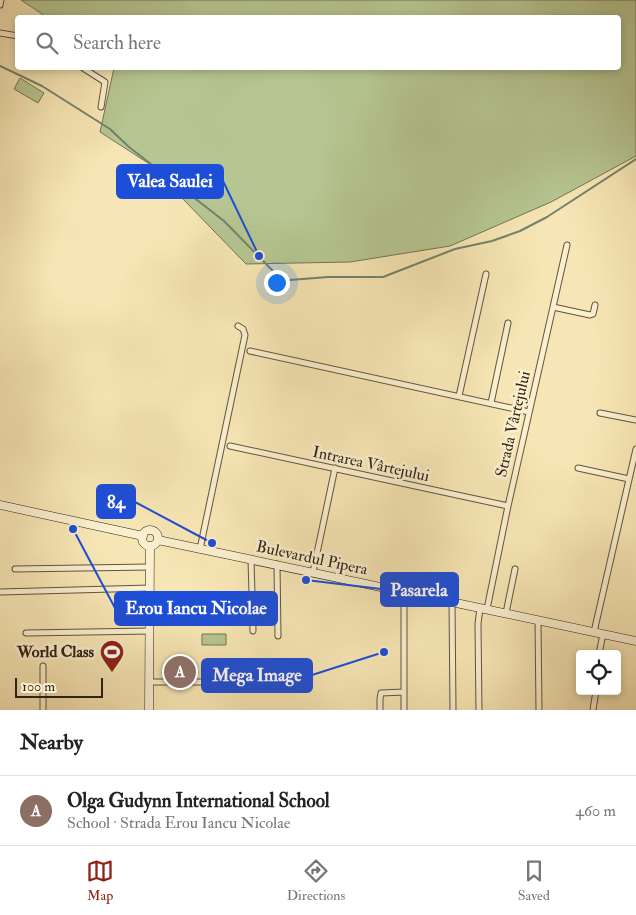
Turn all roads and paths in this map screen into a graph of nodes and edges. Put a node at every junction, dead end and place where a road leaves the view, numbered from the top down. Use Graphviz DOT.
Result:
graph roads {
  1 [pos="1,0"];
  2 [pos="0,4"];
  3 [pos="0,34"];
  4 [pos="15,36"];
  5 [pos="86,70"];
  6 [pos="101,107"];
  7 [pos="567,245"];
  8 [pos="486,274"];
  9 [pos="595,305"];
  10 [pos="553,307"];
  11 [pos="508,323"];
  12 [pos="238,326"];
  13 [pos="250,352"];
  14 [pos="460,396"];
  15 [pos="491,403"];
  16 [pos="529,412"];
  17 [pos="600,413"];
  18 [pos="636,420"];
  19 [pos="230,446"];
  20 [pos="636,448"];
  21 [pos="335,468"];
  22 [pos="578,468"];
  23 [pos="629,479"];
  24 [pos="0,505"];
  25 [pos="508,506"];
  26 [pos="143,536"];
  27 [pos="158,540"];
  28 [pos="150,546"];
  29 [pos="200,549"];
  30 [pos="251,559"];
  31 [pos="277,564"];
  32 [pos="150,567"];
  33 [pos="16,568"];
  34 [pos="515,569"];
  35 [pos="313,572"];
  36 [pos="150,588"];
  37 [pos="404,591"];
  38 [pos="0,592"];
  39 [pos="452,602"];
  40 [pos="483,608"];
  41 [pos="506,613"];
  42 [pos="538,620"];
  43 [pos="150,631"];
  44 [pos="253,631"];
  45 [pos="26,632"];
  46 [pos="594,632"];
  47 [pos="602,634"];
  48 [pos="278,636"];
  49 [pos="636,641"];
  50 [pos="600,650"];
  51 [pos="43,666"];
  52 [pos="150,682"];
  53 [pos="291,682"];
  54 [pos="404,692"];
  55 [pos="595,695"];
  56 [pos="43,710"];
  57 [pos="150,710"];
  58 [pos="380,710"];
  59 [pos="404,710"];
  60 [pos="453,710"];
  61 [pos="478,710"];
  62 [pos="539,710"];
  63 [pos="593,710"];
  1 -- 2 [label="street"];
  3 -- 4 [label="street"];
  5 -- 6 [label="street"];
  7 -- 10 [label="street, Strada Vârtejului"];
  8 -- 14 [label="street"];
  9 -- 10 [label="street"];
  10 -- 16 [label="street, Strada Vârtejului"];
  11 -- 15 [label="street"];
  12 -- 29 [label="street"];
  13 -- 14 [label="street"];
  14 -- 15 [label="street"];
  15 -- 16 [label="street"];
  16 -- 25 [label="street, Strada Vârtejului"];
  17 -- 18 [label="street"];
  19 -- 21 [label="street, Intrarea Vârtejului"];
  20 -- 23 [label="street"];
  21 -- 25 [label="street, Intrarea Vârtejului"];
  21 -- 35 [label="street"];
  22 -- 23 [label="street"];
  23 -- 46 [label="street"];
  24 -- 26 [label="main road"];
  25 -- 40 [label="street, Strada Vârtejului"];
  26 -- 27 [label="main road"];
  26 -- 28 [label="main road"];
  27 -- 28 [label="main road"];
  27 -- 29 [label="main road, Bulevardul Pipera"];
  28 -- 32 [label="main road"];
  29 -- 30 [label="main road, Bulevardul Pipera"];
  30 -- 31 [label="main road, Bulevardul Pipera"];
  30 -- 44 [label="street"];
  31 -- 35 [label="main road, Bulevardul Pipera"];
  31 -- 48 [label="street"];
  32 -- 33 [label="street"];
  32 -- 36 [label="main road"];
  34 -- 41 [label="street"];
  35 -- 37 [label="main road, Bulevardul Pipera"];
  36 -- 38 [label="street"];
  36 -- 43 [label="main road"];
  37 -- 39 [label="main road, Bulevardul Pipera"];
  37 -- 54 [label="street"];
  39 -- 40 [label="main road, Bulevardul Pipera"];
  39 -- 60 [label="street"];
  40 -- 41 [label="main road, Bulevardul Pipera"];
  40 -- 61 [label="street, Strada Vârtejului"];
  41 -- 42 [label="main road, Bulevardul Pipera"];
  42 -- 46 [label="main road, Bulevardul Pipera"];
  42 -- 62 [label="street"];
  43 -- 45 [label="street"];
  43 -- 52 [label="main road"];
  46 -- 47 [label="main road, Bulevardul Pipera"];
  47 -- 49 [label="main road, Bulevardul Pipera"];
  47 -- 50 [label="street"];
  51 -- 56 [label="street"];
  52 -- 53 [label="street"];
  52 -- 57 [label="main road"];
  54 -- 58 [label="street"];
  54 -- 59 [label="street"];
  55 -- 63 [label="street"];
}
